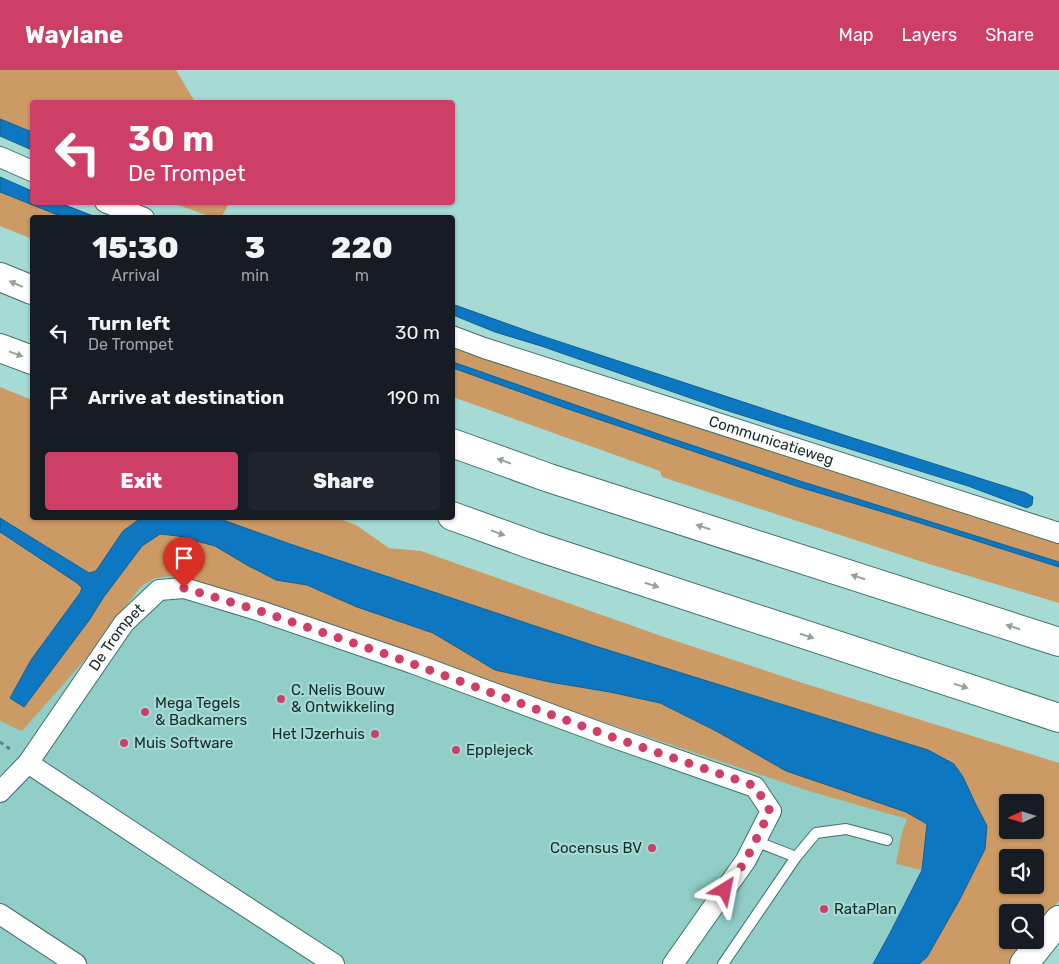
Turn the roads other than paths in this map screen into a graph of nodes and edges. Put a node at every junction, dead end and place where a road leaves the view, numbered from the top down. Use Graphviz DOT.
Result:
graph roads {
  1 [pos="0,157"];
  2 [pos="30,170"];
  3 [pos="112,205"];
  4 [pos="137,215"];
  5 [pos="0,277"];
  6 [pos="30,289"];
  7 [pos="455,337"];
  8 [pos="0,348"];
  9 [pos="30,359"];
  10 [pos="455,443"];
  11 [pos="455,517"];
  12 [pos="1059,533"];
  13 [pos="1059,642"];
  14 [pos="1059,718"];
  15 [pos="28,763"];
  16 [pos="0,792"];
  17 [pos="887,840"];
  18 [pos="755,841"];
  19 [pos="796,857"];
  20 [pos="0,914"];
  21 [pos="1059,920"];
  22 [pos="76,964"];
  23 [pos="334,964"];
  24 [pos="673,964"];
  25 [pos="723,964"];
  26 [pos="1024,964"];
  1 -- 2 [label="street"];
  3 -- 4 [label="street"];
  6 -- 5 [label="main road, one-way"];
  7 -- 12 [label="street, Communicatieweg"];
  8 -- 9 [label="main road, one-way"];
  13 -- 10 [label="main road, one-way"];
  11 -- 14 [label="main road, one-way"];
  15 -- 16 [label="street, De Trompet"];
  15 -- 18 [label="street, De Trompet"];
  15 -- 23 [label="street"];
  17 -- 19 [label="lane"];
  18 -- 19 [label="lane"];
  18 -- 24 [label="street, De Trompet"];
  19 -- 25 [label="lane"];
  20 -- 22 [label="street"];
  21 -- 26 [label="main road"];
}
